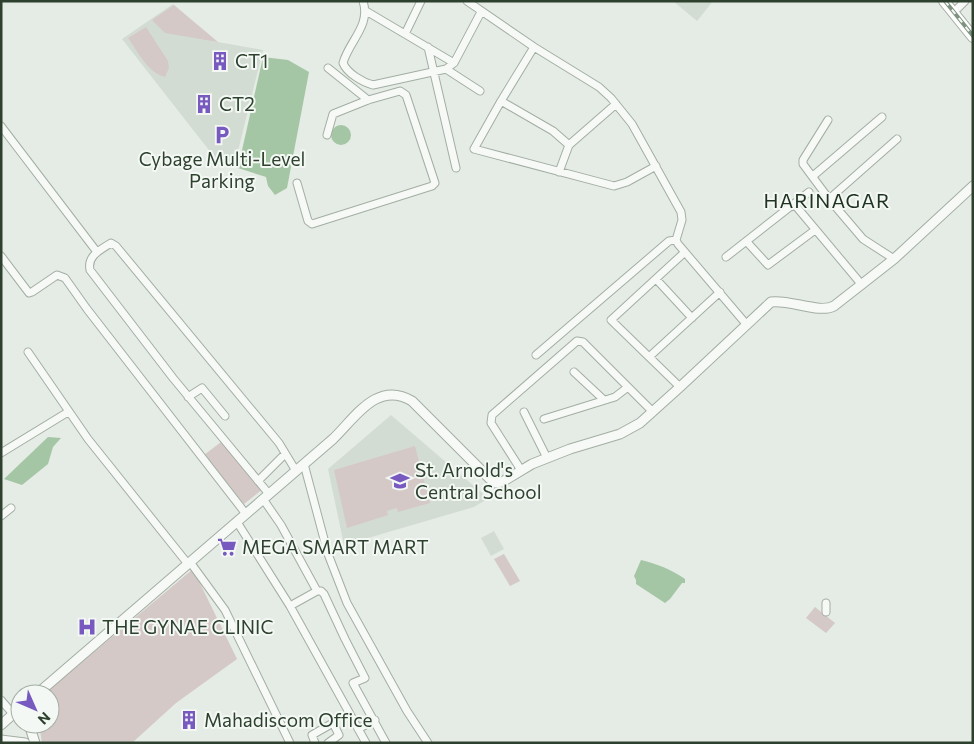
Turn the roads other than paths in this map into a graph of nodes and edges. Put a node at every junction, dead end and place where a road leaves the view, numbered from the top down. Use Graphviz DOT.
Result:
graph roads {
  1 [pos="363,1"];
  2 [pos="422,1"];
  3 [pos="467,1"];
  4 [pos="944,1"];
  5 [pos="959,3"];
  6 [pos="366,11"];
  7 [pos="481,12"];
  8 [pos="973,26"];
  9 [pos="405,34"];
  10 [pos="973,37"];
  11 [pos="428,47"];
  12 [pos="534,47"];
  13 [pos="454,63"];
  14 [pos="328,68"];
  15 [pos="446,69"];
  16 [pos="432,72"];
  17 [pos="480,91"];
  18 [pos="368,100"];
  19 [pos="501,101"];
  20 [pos="616,104"];
  21 [pos="882,116"];
  22 [pos="828,120"];
  23 [pos="1,126"];
  24 [pos="327,135"];
  25 [pos="897,138"];
  26 [pos="569,145"];
  27 [pos="656,166"];
  28 [pos="456,168"];
  29 [pos="559,172"];
  30 [pos="813,176"];
  31 [pos="297,183"];
  32 [pos="973,186"];
  33 [pos="809,192"];
  34 [pos="829,199"];
  35 [pos="795,205"];
  36 [pos="816,230"];
  37 [pos="676,240"];
  38 [pos="747,242"];
  39 [pos="96,252"];
  40 [pos="685,252"];
  41 [pos="1,256"];
  42 [pos="726,257"];
  43 [pos="894,259"];
  44 [pos="656,279"];
  45 [pos="862,285"];
  46 [pos="720,292"];
  47 [pos="692,318"];
  48 [pos="747,325"];
  49 [pos="28,352"];
  50 [pos="536,355"];
  51 [pos="650,357"];
  52 [pos="574,372"];
  53 [pos="628,387"];
  54 [pos="680,388"];
  55 [pos="188,397"];
  56 [pos="604,400"];
  57 [pos="68,412"];
  58 [pos="524,412"];
  59 [pos="653,412"];
  60 [pos="225,416"];
  61 [pos="544,419"];
  62 [pos="1,453"];
  63 [pos="285,454"];
  64 [pos="547,458"];
  65 [pos="304,464"];
  66 [pos="521,470"];
  67 [pos="296,471"];
  68 [pos="258,481"];
  69 [pos="266,497"];
  70 [pos="10,508"];
  71 [pos="246,514"];
  72 [pos="1,516"];
  73 [pos="237,522"];
  74 [pos="189,563"];
  75 [pos="317,591"];
  76 [pos="826,603"];
  77 [pos="290,606"];
  78 [pos="826,612"];
  79 [pos="49,684"];
  80 [pos="1,700"];
  81 [pos="10,709"];
  82 [pos="375,720"];
  83 [pos="358,729"];
  84 [pos="1,740"];
  85 [pos="23,743"];
  86 [pos="290,743"];
  87 [pos="315,743"];
  88 [pos="328,743"];
  89 [pos="366,743"];
  90 [pos="386,743"];
  91 [pos="428,743"];
  1 -- 6 [label="street"];
  2 -- 9 [label="street"];
  3 -- 7 [label="street"];
  4 -- 10 [label="main road"];
  5 -- 8 [label="main road"];
  6 -- 9 [label="street"];
  6 -- 16 [label="street"];
  7 -- 12 [label="street"];
  7 -- 13 [label="street"];
  9 -- 11 [label="street"];
  11 -- 13 [label="street"];
  11 -- 16 [label="street"];
  12 -- 19 [label="street"];
  12 -- 20 [label="street"];
  13 -- 15 [label="street"];
  14 -- 18 [label="street"];
  15 -- 16 [label="street"];
  15 -- 17 [label="street"];
  16 -- 28 [label="street"];
  18 -- 24 [label="street"];
  18 -- 31 [label="street"];
  19 -- 26 [label="street"];
  19 -- 29 [label="street"];
  20 -- 26 [label="street"];
  20 -- 27 [label="street"];
  21 -- 30 [label="street"];
  22 -- 30 [label="street"];
  23 -- 39 [label="street"];
  25 -- 34 [label="street"];
  26 -- 29 [label="street"];
  27 -- 29 [label="street"];
  27 -- 37 [label="street"];
  30 -- 34 [label="street"];
  32 -- 43 [label="street"];
  33 -- 35 [label="street"];
  34 -- 43 [label="street"];
  35 -- 36 [label="street"];
  35 -- 38 [label="street"];
  36 -- 38 [label="street"];
  36 -- 45 [label="street"];
  37 -- 40 [label="street"];
  37 -- 50 [label="street"];
  38 -- 42 [label="street"];
  39 -- 55 [label="street"];
  39 -- 63 [label="street"];
  40 -- 44 [label="street"];
  40 -- 46 [label="street"];
  41 -- 71 [label="street"];
  43 -- 45 [label="street"];
  44 -- 47 [label="street"];
  44 -- 51 [label="street"];
  45 -- 48 [label="street"];
  46 -- 47 [label="street"];
  46 -- 48 [label="street"];
  47 -- 51 [label="street"];
  48 -- 54 [label="street"];
  49 -- 57 [label="street"];
  51 -- 54 [label="street"];
  52 -- 56 [label="street"];
  53 -- 56 [label="street"];
  53 -- 59 [label="street"];
  53 -- 66 [label="street"];
  54 -- 59 [label="street"];
  55 -- 60 [label="street"];
  55 -- 68 [label="street"];
  56 -- 61 [label="street"];
  57 -- 62 [label="street"];
  57 -- 74 [label="street"];
  58 -- 64 [label="street"];
  59 -- 64 [label="street"];
  63 -- 67 [label="street"];
  63 -- 68 [label="street"];
  64 -- 66 [label="street"];
  65 -- 66 [label="street"];
  65 -- 67 [label="street"];
  65 -- 91 [label="street"];
  67 -- 69 [label="street"];
  68 -- 69 [label="street"];
  69 -- 71 [label="street"];
  69 -- 75 [label="street"];
  70 -- 72 [label="street"];
  71 -- 73 [label="street"];
  73 -- 74 [label="street"];
  73 -- 77 [label="street"];
  74 -- 79 [label="street"];
  74 -- 86 [label="street"];
  75 -- 77 [label="street"];
  75 -- 82 [label="street"];
  76 -- 78 [label="street"];
  77 -- 83 [label="street"];
  80 -- 81 [label="street"];
  82 -- 83 [label="street"];
  82 -- 90 [label="street"];
  83 -- 89 [label="street"];
  84 -- 85 [label="street"];
  87 -- 88 [label="street"];
}
